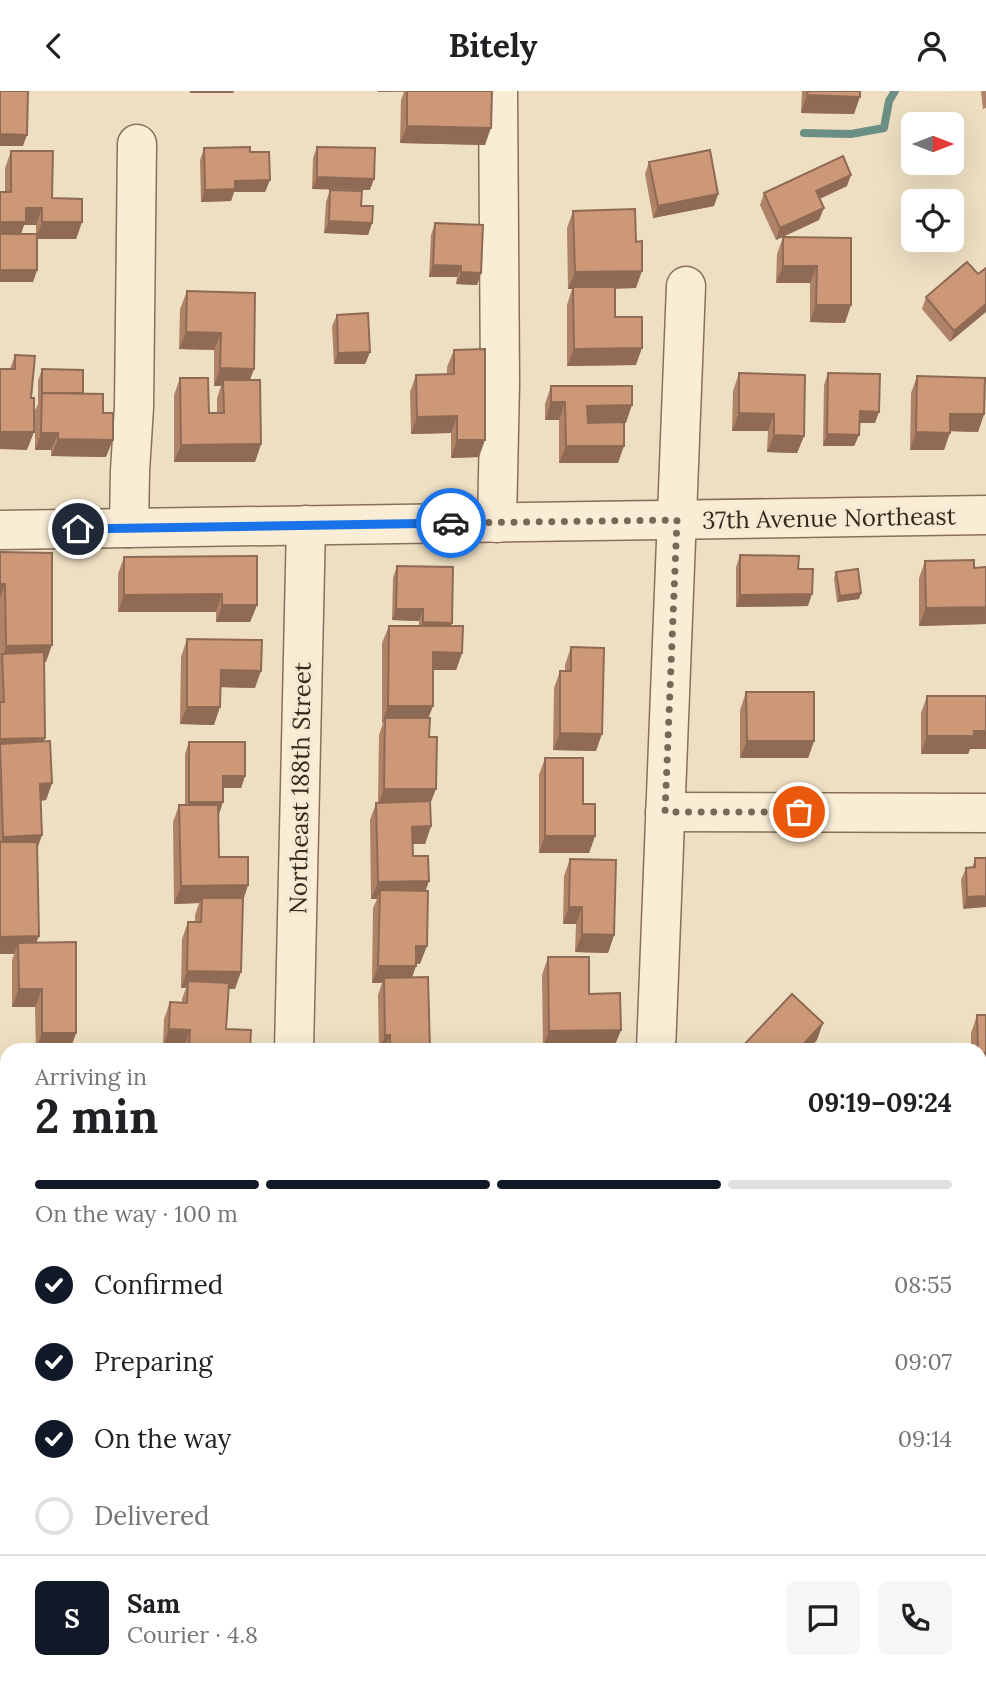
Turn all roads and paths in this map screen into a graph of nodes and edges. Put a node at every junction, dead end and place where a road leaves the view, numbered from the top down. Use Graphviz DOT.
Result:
graph roads {
  1 [pos="498,91"];
  2 [pos="137,144"];
  3 [pos="686,286"];
  4 [pos="986,516"];
  5 [pos="677,520"];
  6 [pos="497,523"];
  7 [pos="306,525"];
  8 [pos="130,528"];
  9 [pos="0,530"];
  10 [pos="665,812"];
  11 [pos="986,813"];
  12 [pos="294,1043"];
  13 [pos="656,1043"];
  1 -- 6 [label="street"];
  2 -- 8 [label="street"];
  3 -- 5 [label="street"];
  4 -- 5 [label="street, 37th Avenue Northeast"];
  5 -- 6 [label="street, 37th Avenue Northeast"];
  5 -- 10 [label="street"];
  6 -- 7 [label="street, 37th Avenue Northeast"];
  7 -- 8 [label="street, 37th Avenue Northeast"];
  7 -- 12 [label="street, Northeast 188th Street"];
  8 -- 9 [label="street, 37th Avenue Northeast"];
  10 -- 11 [label="street"];
  10 -- 13 [label="street"];
}
